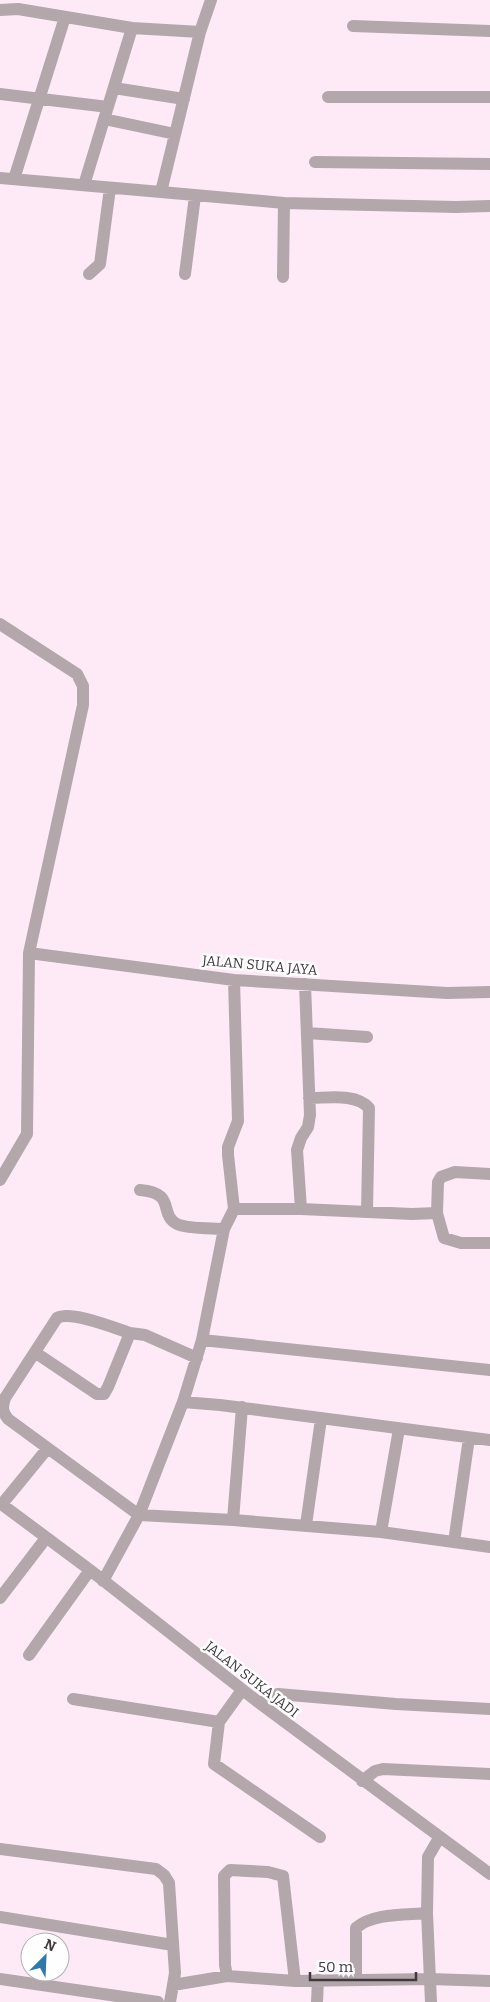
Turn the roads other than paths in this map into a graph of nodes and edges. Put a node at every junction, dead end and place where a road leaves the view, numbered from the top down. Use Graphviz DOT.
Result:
graph roads {
  1 [pos="211,0"];
  2 [pos="0,10"];
  3 [pos="65,17"];
  4 [pos="353,26"];
  5 [pos="132,28"];
  6 [pos="490,31"];
  7 [pos="200,32"];
  8 [pos="114,88"];
  9 [pos="0,94"];
  10 [pos="490,97"];
  11 [pos="184,98"];
  12 [pos="328,98"];
  13 [pos="40,99"];
  14 [pos="106,113"];
  15 [pos="175,134"];
  16 [pos="315,162"];
  17 [pos="490,164"];
  18 [pos="0,178"];
  19 [pos="14,179"];
  20 [pos="84,185"];
  21 [pos="110,188"];
  22 [pos="161,192"];
  23 [pos="195,196"];
  24 [pos="284,203"];
  25 [pos="490,206"];
  26 [pos="89,274"];
  27 [pos="185,274"];
  28 [pos="283,277"];
  29 [pos="0,624"];
  30 [pos="29,953"];
  31 [pos="234,980"];
  32 [pos="305,984"];
  33 [pos="490,992"];
  34 [pos="307,1033"];
  35 [pos="367,1037"];
  36 [pos="309,1098"];
  37 [pos="490,1174"];
  38 [pos="0,1180"];
  39 [pos="140,1190"];
  40 [pos="234,1209"];
  41 [pos="301,1209"];
  42 [pos="367,1211"];
  43 [pos="437,1213"];
  44 [pos="224,1229"];
  45 [pos="490,1243"];
  46 [pos="130,1333"];
  47 [pos="202,1340"];
  48 [pos="36,1353"];
  49 [pos="197,1358"];
  50 [pos="490,1370"];
  51 [pos="183,1402"];
  52 [pos="242,1408"];
  53 [pos="321,1419"];
  54 [pos="400,1429"];
  55 [pos="469,1438"];
  56 [pos="490,1440"];
  57 [pos="46,1449"];
  58 [pos="1,1504"];
  59 [pos="139,1516"];
  60 [pos="233,1520"];
  61 [pos="306,1526"];
  62 [pos="381,1532"];
  63 [pos="46,1538"];
  64 [pos="454,1542"];
  65 [pos="490,1547"];
  66 [pos="90,1570"];
  67 [pos="103,1582"];
  68 [pos="0,1598"];
  69 [pos="29,1654"];
  70 [pos="242,1690"];
  71 [pos="73,1699"];
  72 [pos="262,1706"];
  73 [pos="490,1709"];
  74 [pos="219,1722"];
  75 [pos="490,1774"];
  76 [pos="362,1781"];
  77 [pos="320,1837"];
  78 [pos="439,1838"];
  79 [pos="0,1849"];
  80 [pos="490,1874"];
  81 [pos="427,1913"];
  82 [pos="0,1917"];
  83 [pos="173,1945"];
  84 [pos="227,1976"];
  85 [pos="0,1979"];
  86 [pos="318,1980"];
  87 [pos="356,1980"];
  88 [pos="430,1980"];
  89 [pos="295,1981"];
  90 [pos="490,1981"];
  91 [pos="173,1984"];
  92 [pos="158,2002"];
  93 [pos="170,2002"];
  94 [pos="317,2002"];
  95 [pos="431,2002"];
  1 -- 7 [label="street"];
  2 -- 3 [label="street"];
  3 -- 5 [label="street"];
  3 -- 13 [label="street"];
  4 -- 6 [label="street"];
  5 -- 7 [label="street"];
  5 -- 8 [label="street"];
  7 -- 11 [label="street"];
  8 -- 11 [label="street"];
  8 -- 14 [label="street"];
  9 -- 13 [label="street"];
  10 -- 12 [label="street"];
  11 -- 15 [label="street"];
  13 -- 14 [label="street"];
  13 -- 19 [label="street"];
  14 -- 15 [label="street"];
  14 -- 20 [label="street"];
  15 -- 22 [label="street"];
  16 -- 17 [label="street"];
  18 -- 19 [label="street"];
  19 -- 20 [label="street"];
  20 -- 21 [label="street"];
  21 -- 22 [label="street"];
  21 -- 26 [label="street"];
  22 -- 23 [label="street"];
  23 -- 24 [label="street"];
  23 -- 27 [label="street"];
  24 -- 25 [label="street"];
  24 -- 28 [label="street"];
  29 -- 30 [label="street"];
  30 -- 31 [label="street, JALAN SUKA JAYA"];
  30 -- 38 [label="street"];
  31 -- 32 [label="street, JALAN SUKA JAYA"];
  31 -- 40 [label="street"];
  32 -- 33 [label="street, JALAN SUKA JAYA"];
  32 -- 34 [label="street"];
  34 -- 35 [label="street"];
  34 -- 36 [label="street"];
  36 -- 41 [label="street"];
  36 -- 42 [label="street"];
  37 -- 43 [label="street"];
  39 -- 44 [label="street"];
  40 -- 41 [label="street"];
  40 -- 44 [label="street"];
  41 -- 42 [label="street"];
  42 -- 43 [label="street"];
  43 -- 45 [label="street"];
  44 -- 47 [label="street"];
  46 -- 48 [label="street"];
  46 -- 48 [label="street"];
  46 -- 49 [label="street"];
  47 -- 49 [label="street"];
  47 -- 50 [label="street"];
  48 -- 57 [label="street"];
  49 -- 51 [label="street"];
  51 -- 52 [label="street"];
  51 -- 59 [label="street"];
  52 -- 53 [label="street"];
  52 -- 60 [label="street"];
  53 -- 54 [label="street"];
  53 -- 61 [label="street"];
  54 -- 55 [label="street"];
  54 -- 62 [label="street"];
  55 -- 56 [label="street"];
  55 -- 64 [label="street"];
  57 -- 58 [label="street"];
  57 -- 59 [label="street"];
  58 -- 63 [label="street, JALAN SUKA JADI"];
  59 -- 60 [label="street"];
  59 -- 67 [label="street"];
  60 -- 61 [label="street"];
  61 -- 62 [label="street"];
  62 -- 64 [label="street"];
  63 -- 66 [label="street, JALAN SUKA JADI"];
  63 -- 68 [label="street"];
  64 -- 65 [label="street"];
  66 -- 67 [label="street, JALAN SUKA JADI"];
  66 -- 69 [label="street"];
  67 -- 70 [label="street, JALAN SUKA JADI"];
  70 -- 72 [label="street, JALAN SUKA JADI"];
  70 -- 74 [label="street"];
  71 -- 74 [label="street"];
  72 -- 73 [label="street"];
  72 -- 76 [label="street, JALAN SUKA JADI"];
  74 -- 77 [label="street"];
  75 -- 76 [label="street"];
  76 -- 78 [label="street, JALAN SUKA JADI"];
  78 -- 80 [label="street, JALAN SUKA JADI"];
  78 -- 81 [label="street"];
  79 -- 83 [label="street"];
  81 -- 87 [label="street"];
  81 -- 88 [label="street"];
  82 -- 83 [label="street"];
  83 -- 91 [label="street"];
  84 -- 89 [label="street"];
  84 -- 89 [label="street"];
  84 -- 91 [label="street"];
  85 -- 92 [label="street"];
  86 -- 87 [label="street"];
  86 -- 89 [label="street"];
  86 -- 94 [label="street"];
  87 -- 88 [label="street"];
  88 -- 90 [label="street"];
  88 -- 95 [label="street"];
  91 -- 93 [label="street"];
}
